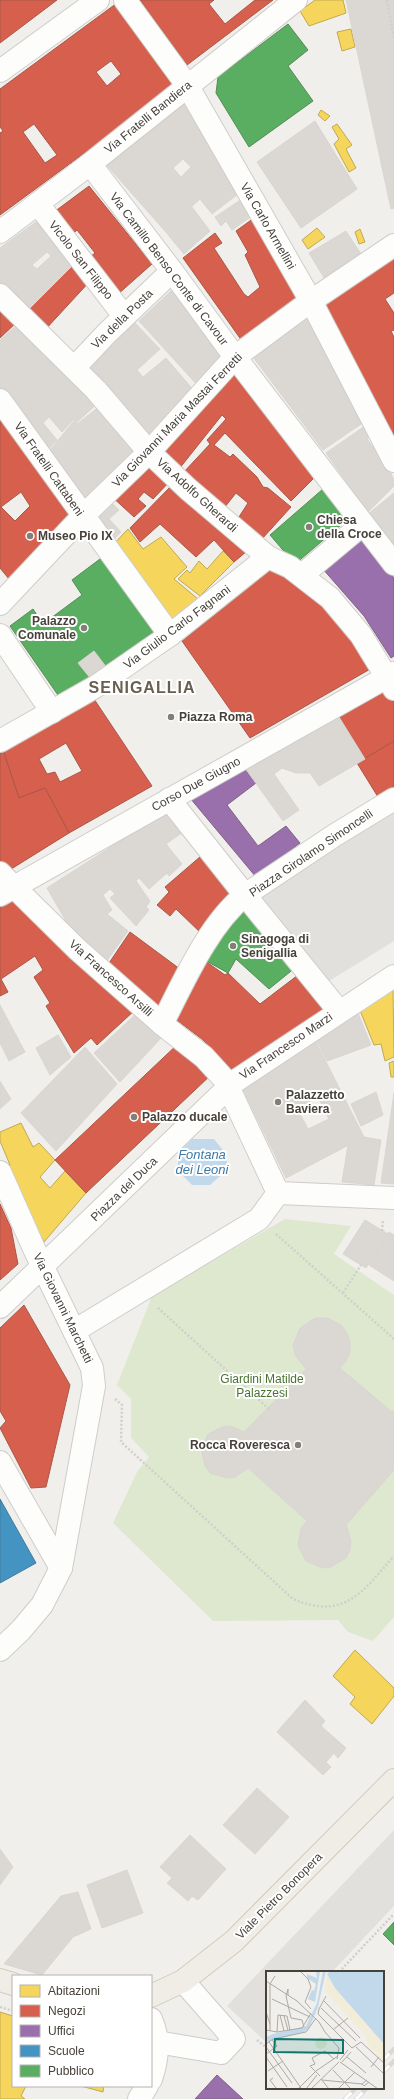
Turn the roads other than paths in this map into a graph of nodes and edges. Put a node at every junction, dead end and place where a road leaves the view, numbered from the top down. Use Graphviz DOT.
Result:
graph roads {
  1 [pos="98,0"];
  2 [pos="125,0"];
  3 [pos="296,0"];
  4 [pos="0,72"];
  5 [pos="187,85"];
  6 [pos="90,164"];
  7 [pos="38,204"];
  8 [pos="0,232"];
  9 [pos="394,245"];
  10 [pos="172,271"];
  11 [pos="0,295"];
  12 [pos="311,301"];
  13 [pos="124,316"];
  14 [pos="235,357"];
  15 [pos="74,368"];
  16 [pos="0,400"];
  17 [pos="150,452"];
  18 [pos="394,461"];
  19 [pos="82,517"];
  20 [pos="363,524"];
  21 [pos="268,557"];
  22 [pos="394,564"];
  23 [pos="302,575"];
  24 [pos="3,594"];
  25 [pos="0,635"];
  26 [pos="170,635"];
  27 [pos="392,680"];
  28 [pos="52,712"];
  29 [pos="1,738"];
  30 [pos="169,799"];
  31 [pos="394,799"];
  32 [pos="5,885"];
  33 [pos="245,895"];
  34 [pos="394,976"];
  35 [pos="339,1011"];
  36 [pos="162,1024"];
  37 [pos="229,1083"];
  38 [pos="0,1172"];
  39 [pos="283,1193"];
  40 [pos="394,1198"];
  41 [pos="43,1267"];
  42 [pos="0,1307"];
  43 [pos="74,1332"];
  44 [pos="0,1462"];
  45 [pos="61,1568"];
  46 [pos="0,1650"];
  47 [pos="394,1780"];
  48 [pos="0,1980"];
  49 [pos="183,1981"];
  50 [pos="12,1984"];
  51 [pos="152,1996"];
  52 [pos="152,2021"];
  53 [pos="157,2042"];
  54 [pos="152,2076"];
  55 [pos="147,2087"];
  56 [pos="139,2099"];
  1 -- 4 [label="street"];
  2 -- 5 [label="street, Via Carlo Armellini"];
  3 -- 5 [label="street, Via Fratelli Bandiera"];
  5 -- 6 [label="street, Via Fratelli Bandiera"];
  5 -- 12 [label="street, Via Carlo Armellini"];
  6 -- 7 [label="street, Via Fratelli Bandiera"];
  6 -- 10 [label="street, Via Camillo Benso Conte di Cavour"];
  7 -- 8 [label="street, Via Fratelli Bandiera"];
  7 -- 13 [label="street, Vicolo San Filippo"];
  9 -- 12 [label="street, Via Giovanni Maria Mastai Ferretti"];
  10 -- 13 [label="street, Via della Posta"];
  10 -- 14 [label="street, Via Camillo Benso Conte di Cavour"];
  11 -- 15 [label="street, Via Adolfo Gherardi"];
  12 -- 14 [label="street, Via Giovanni Maria Mastai Ferretti"];
  12 -- 18 [label="street, Via Carlo Armellini"];
  13 -- 15 [label="street, Via della Posta"];
  14 -- 17 [label="street, Via Giovanni Maria Mastai Ferretti"];
  14 -- 20 [label="street, Via Camillo Benso Conte di Cavour"];
  15 -- 17 [label="street, Via Adolfo Gherardi"];
  16 -- 19 [label="street, Via Fratelli Cattabeni"];
  17 -- 19 [label="street, Via Giovanni Maria Mastai Ferretti"];
  17 -- 21 [label="street, Via Adolfo Gherardi"];
  19 -- 24 [label="street, Via Giovanni Maria Mastai Ferretti"];
  19 -- 26 [label="street, Via Fratelli Cattabeni"];
  20 -- 22 [label="street, Via Camillo Benso Conte di Cavour"];
  20 -- 23 [label="street"];
  21 -- 23 [label="street, Via Adolfo Gherardi"];
  21 -- 26 [label="street, Via Giulio Carlo Fagnani"];
  23 -- 27 [label="street, Via Adolfo Gherardi"];
  25 -- 28 [label="street"];
  26 -- 28 [label="street, Via Giulio Carlo Fagnani"];
  27 -- 30 [label="street, Corso Due Giugno"];
  28 -- 29 [label="street, Via Giulio Carlo Fagnani"];
  30 -- 32 [label="street, Corso Due Giugno"];
  30 -- 33 [label="street"];
  31 -- 33 [label="street, Piazza Girolamo Simoncelli"];
  32 -- 36 [label="street, Via Francesco Arsilli"];
  33 -- 35 [label="street, Piazza Girolamo Simoncelli"];
  33 -- 36 [label="street"];
  34 -- 35 [label="street"];
  35 -- 37 [label="street, Via Francesco Marzi"];
  36 -- 37 [label="street, Via Francesco Arsilli"];
  37 -- 39 [label="street"];
  37 -- 41 [label="street, Piazza del Duca"];
  38 -- 41 [label="street, Via Giovanni Marchetti"];
  39 -- 40 [label="street"];
  39 -- 43 [label="street"];
  41 -- 42 [label="street, Piazza del Duca"];
  41 -- 43 [label="street, Via Giovanni Marchetti"];
  43 -- 45 [label="street, Via Giovanni Marchetti"];
  44 -- 45 [label="street"];
  45 -- 46 [label="street, Via Giovanni Marchetti"];
  47 -- 49 [label="main road, Viale Pietro Bonopera"];
  48 -- 50 [label="main road"];
  49 -- 51 [label="main road, Viale Pietro Bonopera"];
  49 -- 53 [label="street"];
  52 -- 53 [label="street"];
  53 -- 54 [label="street"];
  55 -- 56 [label="street"];
}
